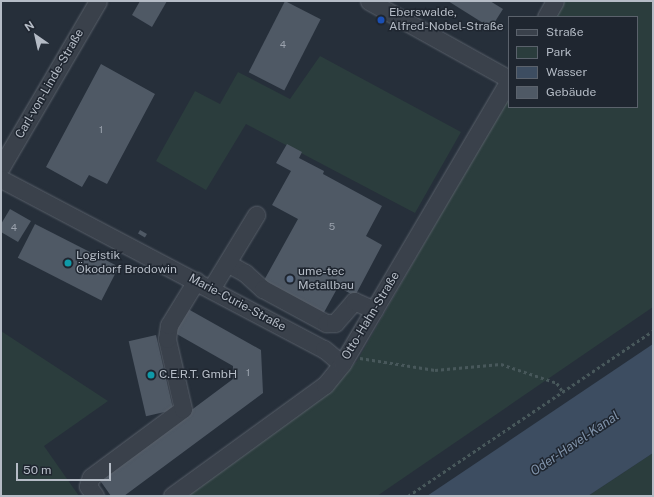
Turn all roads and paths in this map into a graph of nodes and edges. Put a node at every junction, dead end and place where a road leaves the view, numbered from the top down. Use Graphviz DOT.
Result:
graph roads {
  1 [pos="98,1"];
  2 [pos="369,1"];
  3 [pos="555,1"];
  4 [pos="547,16"];
  5 [pos="508,79"];
  6 [pos="508,82"];
  7 [pos="1,167"];
  8 [pos="1,179"];
  9 [pos="256,215"];
  10 [pos="227,263"];
  11 [pos="196,281"];
  12 [pos="211,289"];
  13 [pos="374,310"];
  14 [pos="653,331"];
  15 [pos="344,360"];
  16 [pos="563,392"];
  17 [pos="95,496"];
  18 [pos="172,496"];
  19 [pos="408,496"];
  1 -- 7 [label="street, Carl-von-Linde-Straße"];
  2 -- 5 [label="street"];
  3 -- 4 [label="street"];
  6 -- 13 [label="street, Otto-Hahn-Straße"];
  8 -- 11 [label="street, Marie-Curie-Straße"];
  9 -- 10 [label="street"];
  10 -- 12 [label="street"];
  10 -- 13 [label="street"];
  11 -- 12 [label="street, Marie-Curie-Straße"];
  11 -- 17 [label="street"];
  12 -- 15 [label="street, Marie-Curie-Straße"];
  13 -- 15 [label="street, Otto-Hahn-Straße"];
  14 -- 16 [label="path"];
  15 -- 16 [label="path"];
  15 -- 18 [label="street, Otto-Hahn-Straße"];
  16 -- 19 [label="path"];
}
